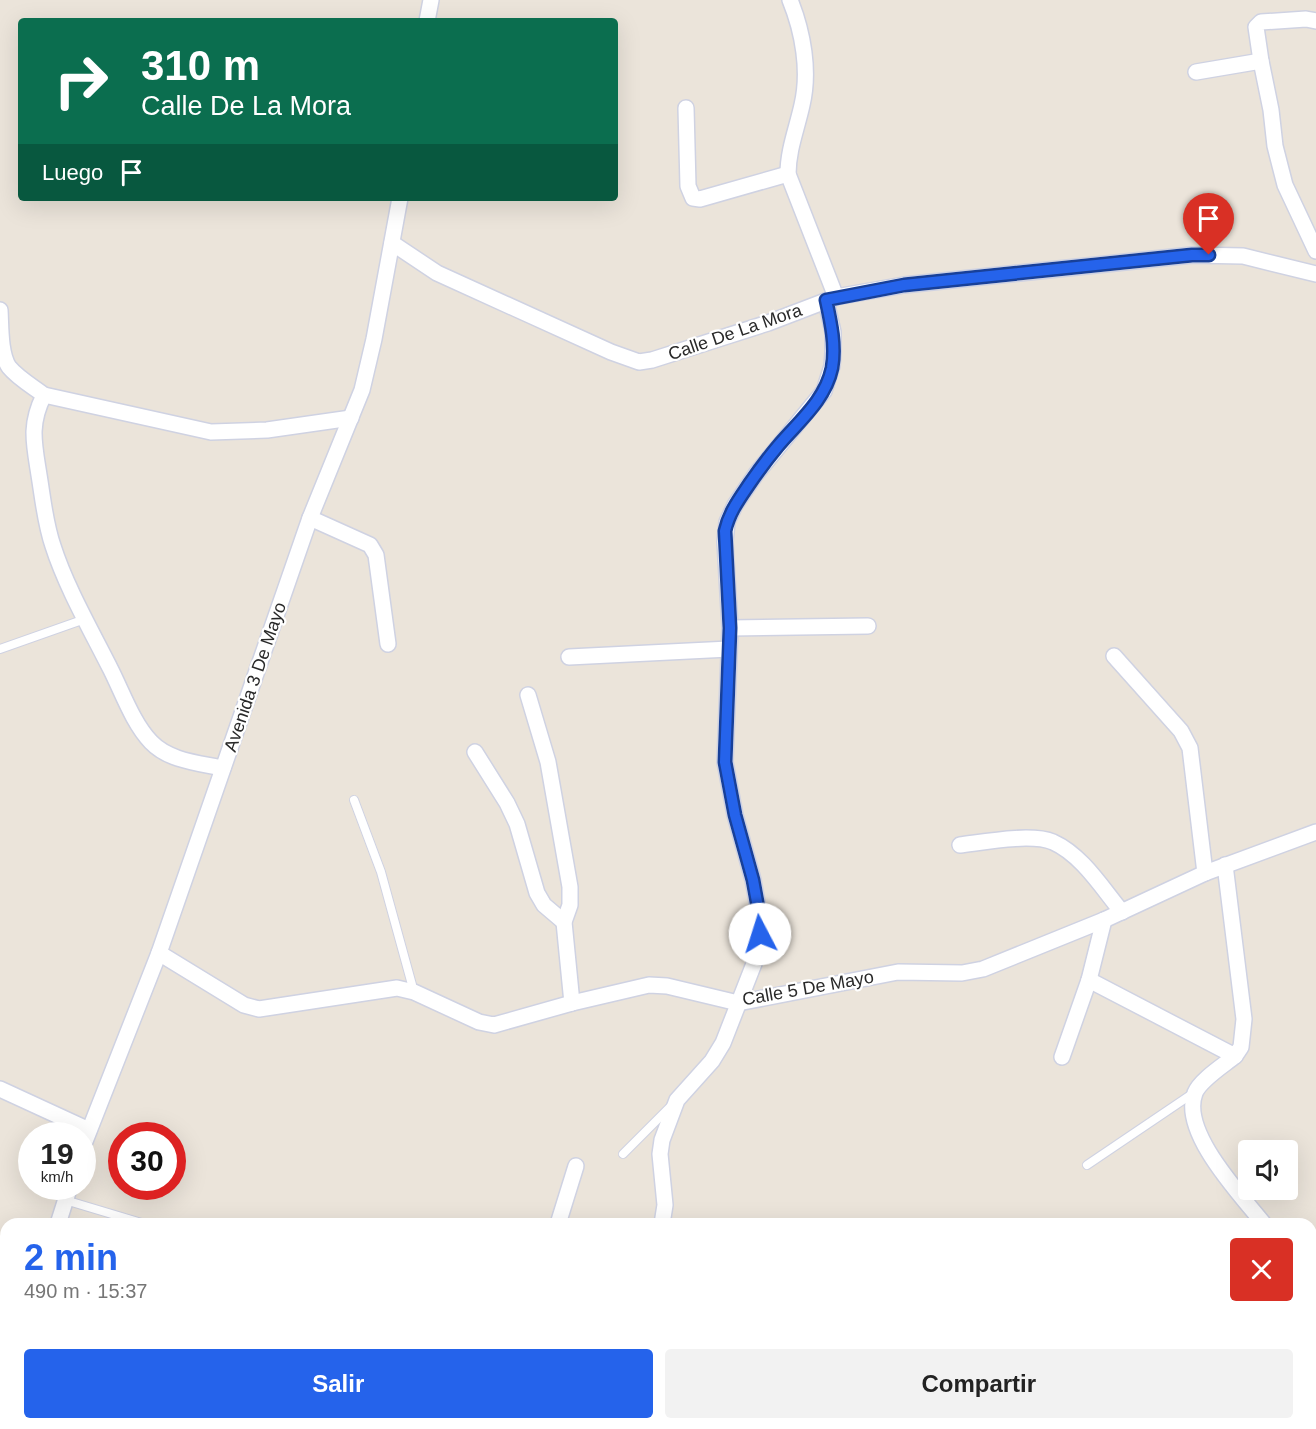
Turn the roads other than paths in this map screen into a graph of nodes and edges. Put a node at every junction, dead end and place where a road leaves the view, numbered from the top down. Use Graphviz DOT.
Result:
graph roads {
  1 [pos="431,0"];
  2 [pos="790,0"];
  3 [pos="428,18"];
  4 [pos="1316,21"];
  5 [pos="1261,61"];
  6 [pos="1196,72"];
  7 [pos="686,108"];
  8 [pos="789,174"];
  9 [pos="399,201"];
  10 [pos="392,243"];
  11 [pos="1316,251"];
  12 [pos="1316,274"];
  13 [pos="831,299"];
  14 [pos="0,310"];
  15 [pos="44,395"];
  16 [pos="351,418"];
  17 [pos="310,518"];
  18 [pos="85,619"];
  19 [pos="868,626"];
  20 [pos="730,628"];
  21 [pos="388,644"];
  22 [pos="0,649"];
  23 [pos="729,649"];
  24 [pos="1114,656"];
  25 [pos="569,657"];
  26 [pos="528,695"];
  27 [pos="475,752"];
  28 [pos="223,768"];
  29 [pos="354,800"];
  30 [pos="1316,832"];
  31 [pos="960,845"];
  32 [pos="1225,865"];
  33 [pos="1204,873"];
  34 [pos="1122,912"];
  35 [pos="1104,920"];
  36 [pos="564,922"];
  37 [pos="159,953"];
  38 [pos="1089,980"];
  39 [pos="414,992"];
  40 [pos="572,1003"];
  41 [pos="738,1003"];
  42 [pos="1235,1056"];
  43 [pos="1062,1057"];
  44 [pos="0,1089"];
  45 [pos="1195,1092"];
  46 [pos="677,1100"];
  47 [pos="72,1122"];
  48 [pos="92,1122"];
  49 [pos="623,1154"];
  50 [pos="1087,1165"];
  51 [pos="576,1166"];
  52 [pos="65,1200"];
  53 [pos="85,1200"];
  54 [pos="60,1218"];
  55 [pos="130,1218"];
  56 [pos="560,1218"];
  57 [pos="663,1218"];
  58 [pos="1259,1218"];
  1 -- 3 [label="street"];
  2 -- 8 [label="street"];
  4 -- 5 [label="street"];
  5 -- 6 [label="street"];
  5 -- 11 [label="street"];
  7 -- 8 [label="street"];
  8 -- 13 [label="street"];
  9 -- 10 [label="street, Avenida 3 De Mayo"];
  10 -- 13 [label="street, Calle De La Mora"];
  10 -- 16 [label="street, Avenida 3 De Mayo"];
  12 -- 13 [label="street, Calle De La Mora"];
  13 -- 20 [label="street"];
  14 -- 15 [label="street"];
  15 -- 16 [label="street"];
  15 -- 18 [label="street"];
  16 -- 17 [label="street, Avenida 3 De Mayo"];
  17 -- 21 [label="street"];
  17 -- 28 [label="street, Avenida 3 De Mayo"];
  18 -- 22 [label="lane"];
  18 -- 28 [label="street"];
  19 -- 20 [label="street"];
  20 -- 23 [label="street"];
  23 -- 25 [label="street"];
  23 -- 41 [label="street"];
  24 -- 33 [label="street"];
  26 -- 36 [label="street"];
  27 -- 36 [label="street"];
  28 -- 37 [label="street, Avenida 3 De Mayo"];
  29 -- 39 [label="lane"];
  30 -- 32 [label="street, Calle 5 De Mayo"];
  31 -- 34 [label="street"];
  32 -- 33 [label="street, Calle 5 De Mayo"];
  32 -- 42 [label="street"];
  33 -- 34 [label="street, Calle 5 De Mayo"];
  34 -- 35 [label="street, Calle 5 De Mayo"];
  35 -- 38 [label="street"];
  35 -- 41 [label="street, Calle 5 De Mayo"];
  36 -- 40 [label="street"];
  37 -- 39 [label="street, Calle 5 De Mayo"];
  37 -- 48 [label="street, Avenida 3 De Mayo"];
  38 -- 42 [label="street"];
  38 -- 43 [label="street"];
  39 -- 40 [label="street, Calle 5 De Mayo"];
  40 -- 41 [label="street, Calle 5 De Mayo"];
  41 -- 46 [label="street"];
  42 -- 45 [label="street"];
  44 -- 47 [label="street"];
  45 -- 50 [label="lane"];
  45 -- 58 [label="street"];
  46 -- 49 [label="lane"];
  46 -- 57 [label="street"];
  51 -- 56 [label="street"];
  52 -- 54 [label="street"];
  53 -- 55 [label="lane"];
}
